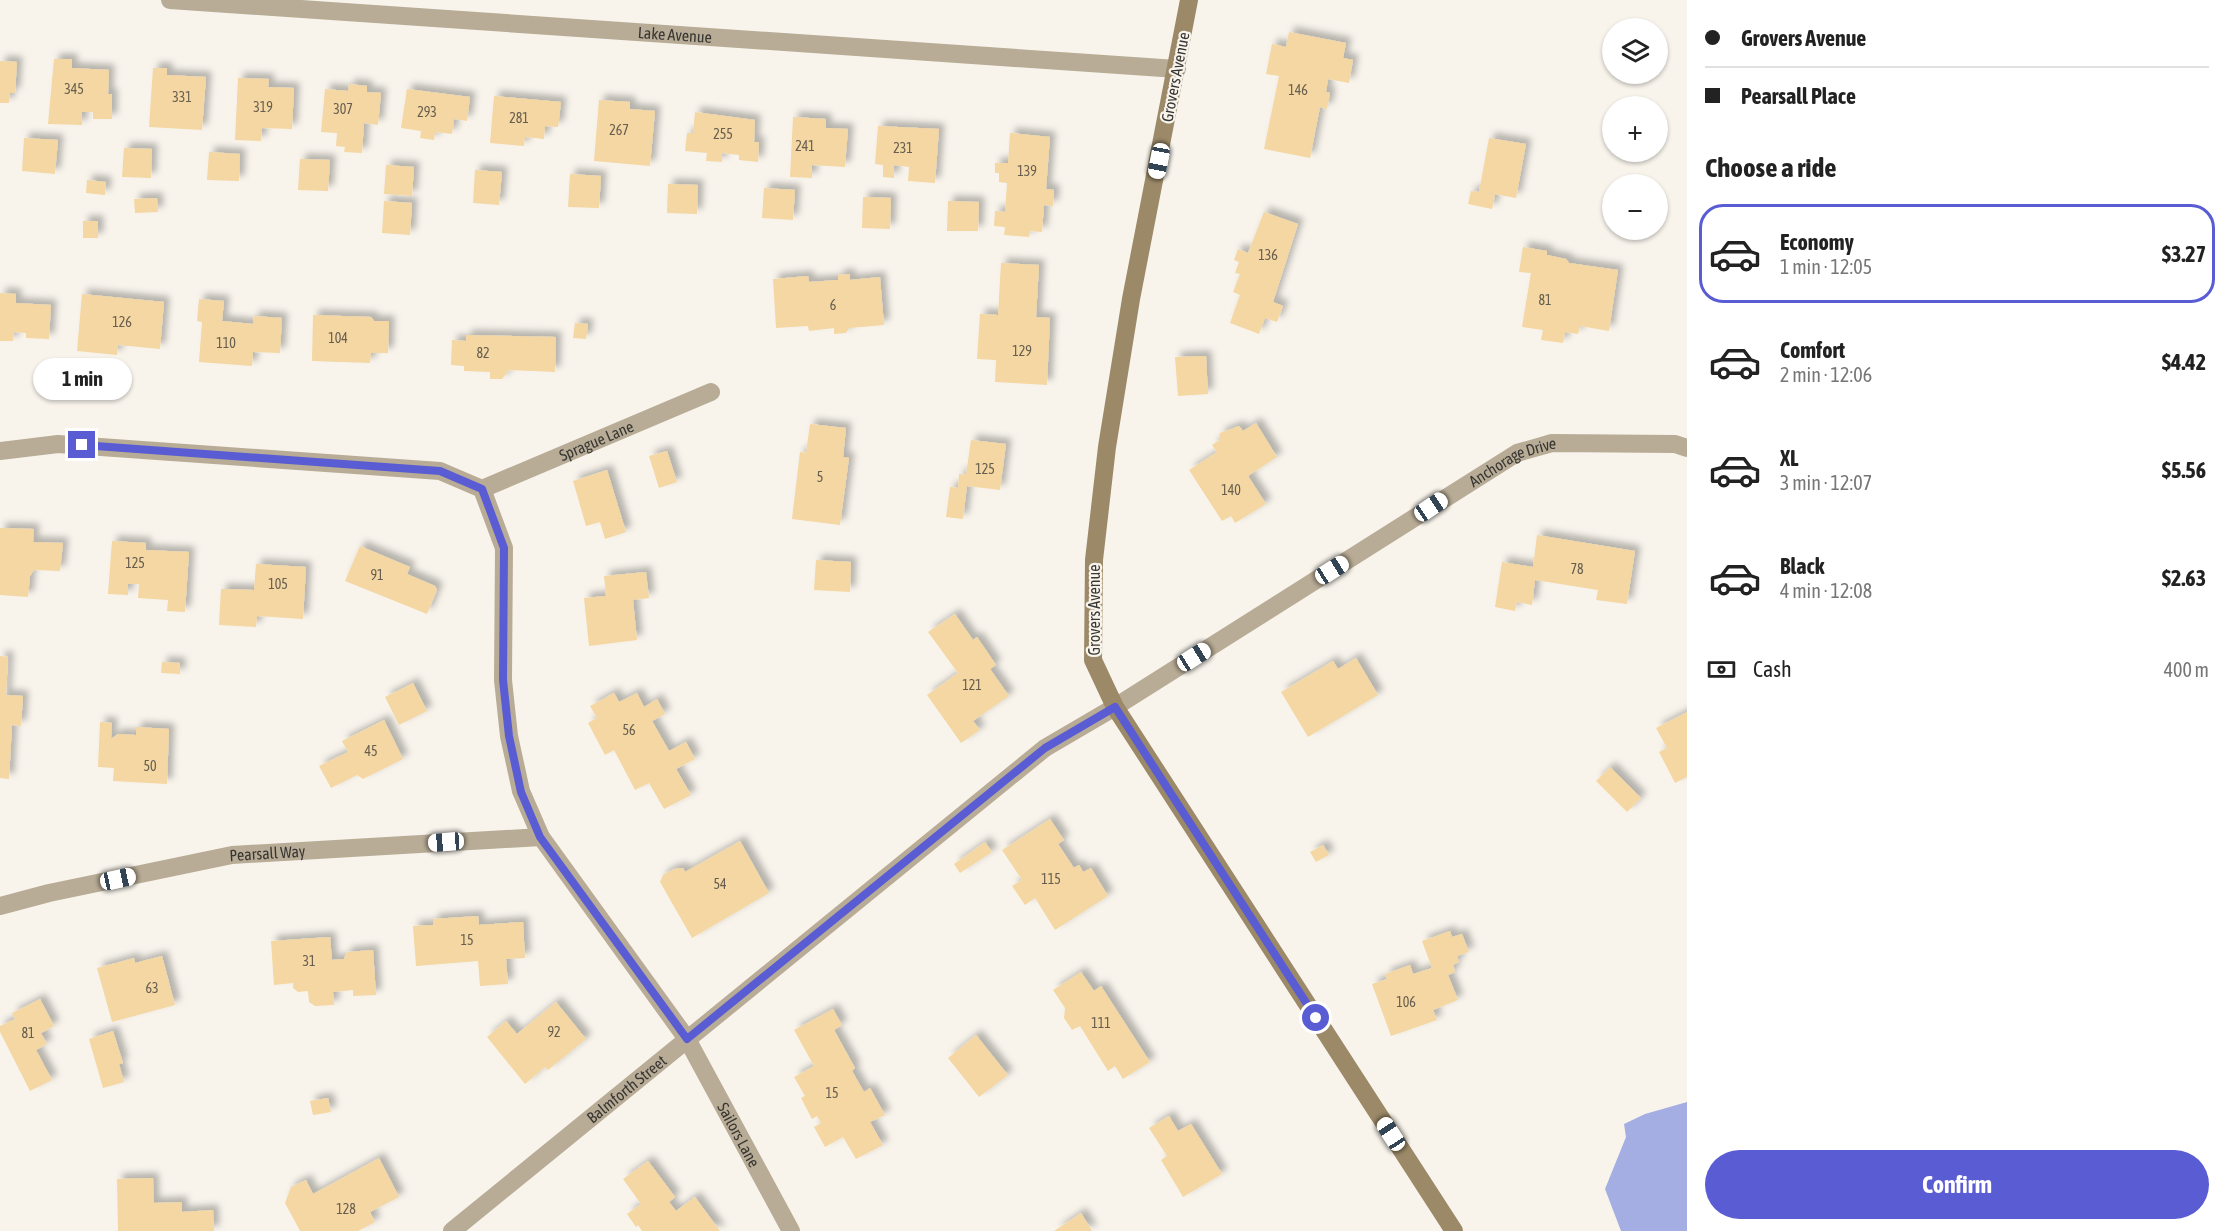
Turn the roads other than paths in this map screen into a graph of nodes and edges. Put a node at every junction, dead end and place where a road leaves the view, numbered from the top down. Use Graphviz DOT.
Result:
graph roads {
  1 [pos="170,0"];
  2 [pos="1189,0"];
  3 [pos="1177,69"];
  4 [pos="711,392"];
  5 [pos="1687,448"];
  6 [pos="0,451"];
  7 [pos="482,489"];
  8 [pos="1115,707"];
  9 [pos="540,837"];
  10 [pos="0,906"];
  11 [pos="687,1039"];
  12 [pos="452,1231"];
  13 [pos="791,1231"];
  14 [pos="1454,1231"];
  1 -- 3 [label="street, Lake Avenue"];
  2 -- 3 [label="street, Grovers Avenue"];
  3 -- 8 [label="street, Grovers Avenue"];
  4 -- 7 [label="street, Sprague Lane"];
  5 -- 8 [label="street, Anchorage Drive"];
  6 -- 7 [label="street"];
  7 -- 9 [label="street, Sailors Lane"];
  8 -- 11 [label="street, Balmforth Street"];
  8 -- 14 [label="street, Grovers Avenue"];
  9 -- 10 [label="street, Pearsall Way"];
  9 -- 11 [label="street, Sailors Lane"];
  11 -- 12 [label="street, Balmforth Street"];
  11 -- 13 [label="street, Sailors Lane"];
}
